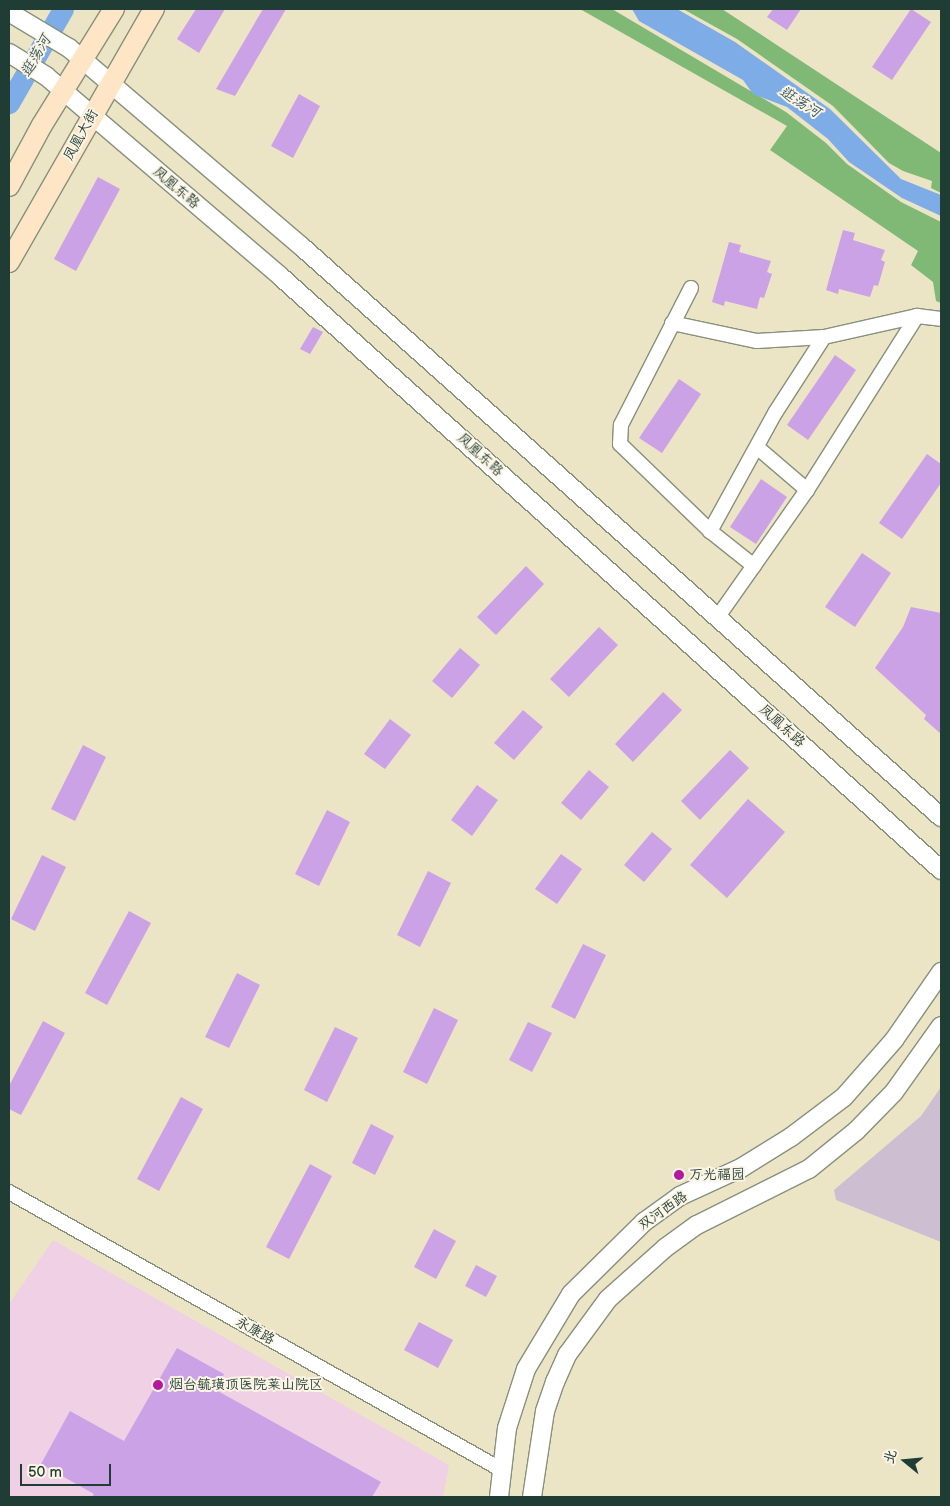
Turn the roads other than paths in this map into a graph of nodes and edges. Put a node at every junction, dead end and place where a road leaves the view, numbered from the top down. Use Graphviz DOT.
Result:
graph roads {
  1 [pos="114,9"];
  2 [pos="154,9"];
  3 [pos="9,12"];
  4 [pos="9,53"];
  5 [pos="82,60"];
  6 [pos="109,84"];
  7 [pos="63,91"];
  8 [pos="92,116"];
  9 [pos="9,186"];
  10 [pos="9,262"];
  11 [pos="691,288"];
  12 [pos="917,316"];
  13 [pos="941,319"];
  14 [pos="672,323"];
  15 [pos="824,337"];
  16 [pos="758,448"];
  17 [pos="807,490"];
  18 [pos="710,531"];
  19 [pos="754,566"];
  20 [pos="717,618"];
  21 [pos="941,817"];
  22 [pos="941,870"];
  23 [pos="941,972"];
  24 [pos="941,1026"];
  25 [pos="9,1192"];
  26 [pos="502,1470"];
  27 [pos="499,1497"];
  28 [pos="532,1497"];
  1 -- 5 [label="main road"];
  2 -- 6 [label="main road, 凤凰大街"];
  3 -- 5 [label="street"];
  4 -- 7 [label="street, 凤凰东路"];
  5 -- 6 [label="street"];
  5 -- 7 [label="main road"];
  6 -- 8 [label="main road, 凤凰大街"];
  6 -- 20 [label="street"];
  7 -- 8 [label="street, 凤凰东路"];
  7 -- 9 [label="main road"];
  8 -- 10 [label="main road, 凤凰大街"];
  8 -- 22 [label="street, 凤凰东路"];
  11 -- 14 [label="street"];
  12 -- 13 [label="street"];
  12 -- 15 [label="street"];
  12 -- 17 [label="street"];
  14 -- 15 [label="street"];
  14 -- 18 [label="street"];
  15 -- 16 [label="street"];
  16 -- 17 [label="street"];
  16 -- 18 [label="street"];
  17 -- 19 [label="street"];
  18 -- 19 [label="street"];
  19 -- 20 [label="street"];
  20 -- 21 [label="street"];
  23 -- 26 [label="street, 双河西路"];
  24 -- 28 [label="street"];
  25 -- 26 [label="street, 永康路"];
  26 -- 27 [label="street, 双河西路"];
}
